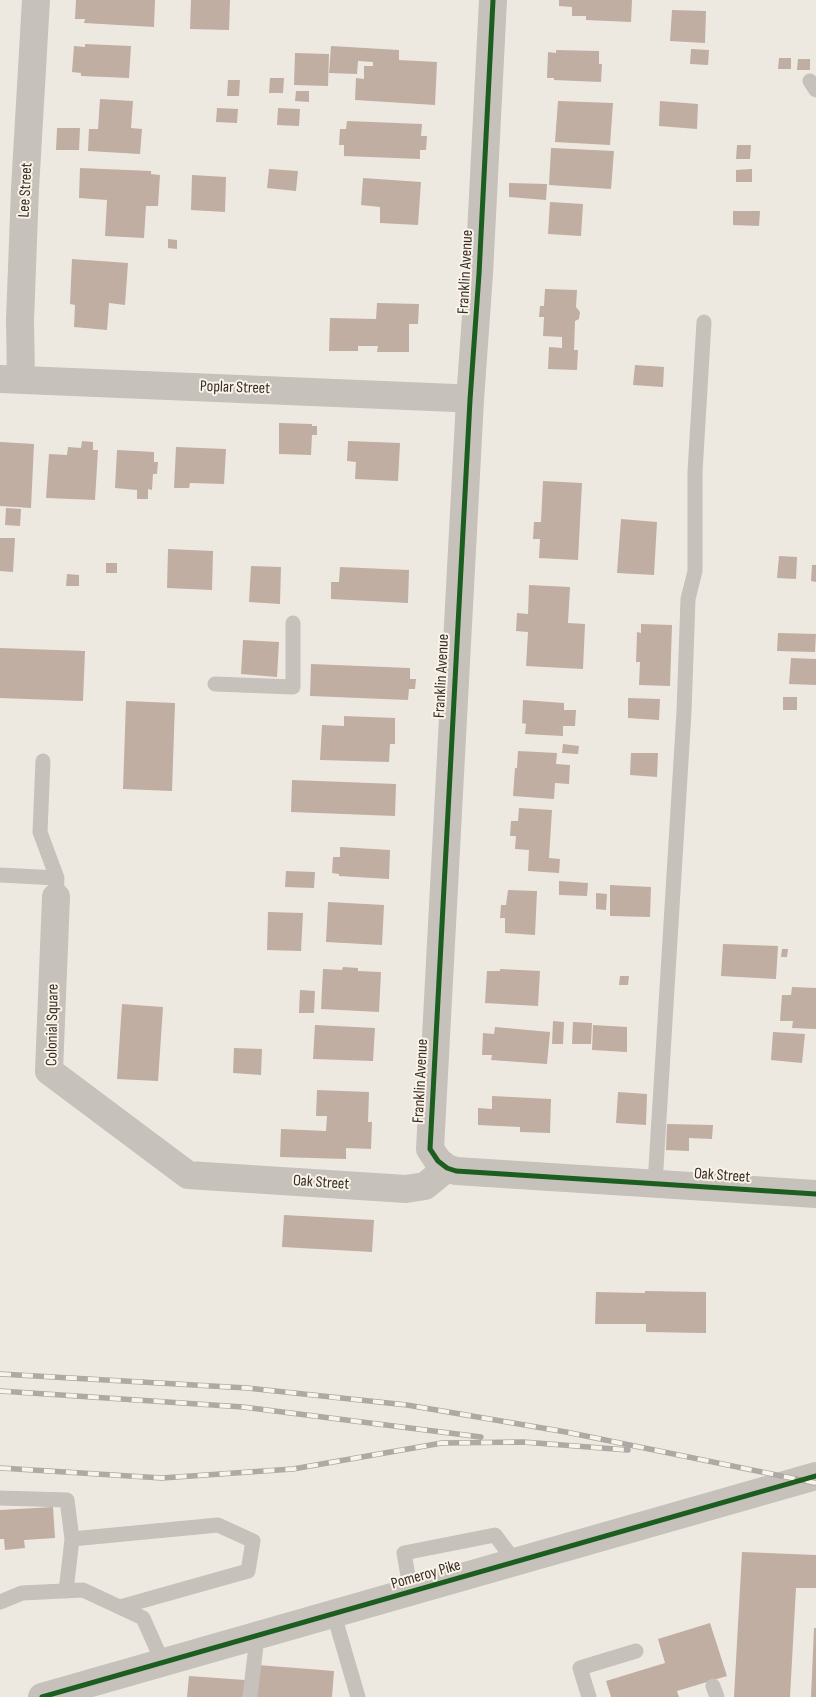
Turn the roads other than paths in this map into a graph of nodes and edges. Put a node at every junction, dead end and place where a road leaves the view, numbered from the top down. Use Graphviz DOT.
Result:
graph roads {
  1 [pos="36,0"];
  2 [pos="493,0"];
  3 [pos="704,322"];
  4 [pos="10,379"];
  5 [pos="470,400"];
  6 [pos="293,622"];
  7 [pos="215,684"];
  8 [pos="43,761"];
  9 [pos="0,875"];
  10 [pos="56,887"];
  11 [pos="448,1168"];
  12 [pos="188,1175"];
  13 [pos="655,1184"];
  14 [pos="816,1194"];
  15 [pos="816,1476"];
  16 [pos="0,1498"];
  17 [pos="72,1540"];
  18 [pos="516,1563"];
  19 [pos="66,1591"];
  20 [pos="411,1593"];
  21 [pos="0,1602"];
  22 [pos="120,1607"];
  23 [pos="334,1615"];
  24 [pos="257,1637"];
  25 [pos="636,1650"];
  26 [pos="164,1664"];
  27 [pos="42,1697"];
  28 [pos="250,1697"];
  29 [pos="358,1697"];
  30 [pos="589,1697"];
  1 -- 4 [label="street, Lee Street"];
  2 -- 5 [label="street, Franklin Avenue"];
  3 -- 13 [label="lane"];
  4 -- 5 [label="street, Poplar Street"];
  5 -- 11 [label="street, Franklin Avenue"];
  6 -- 7 [label="lane"];
  8 -- 10 [label="lane"];
  9 -- 10 [label="lane"];
  10 -- 12 [label="street, Colonial Square"];
  11 -- 12 [label="street, Oak Street"];
  11 -- 13 [label="street, Oak Street"];
  13 -- 14 [label="street, Oak Street"];
  15 -- 18 [label="street, Pomeroy Pike"];
  16 -- 17 [label="lane"];
  17 -- 19 [label="lane"];
  17 -- 22 [label="lane"];
  18 -- 20 [label="street, Pomeroy Pike"];
  18 -- 20 [label="lane"];
  19 -- 21 [label="lane"];
  19 -- 22 [label="lane"];
  20 -- 23 [label="street, Pomeroy Pike"];
  22 -- 26 [label="lane"];
  23 -- 24 [label="street, Pomeroy Pike"];
  23 -- 29 [label="lane"];
  24 -- 26 [label="street, Pomeroy Pike"];
  24 -- 28 [label="lane"];
  25 -- 30 [label="lane"];
  26 -- 27 [label="street, Pomeroy Pike"];
}
